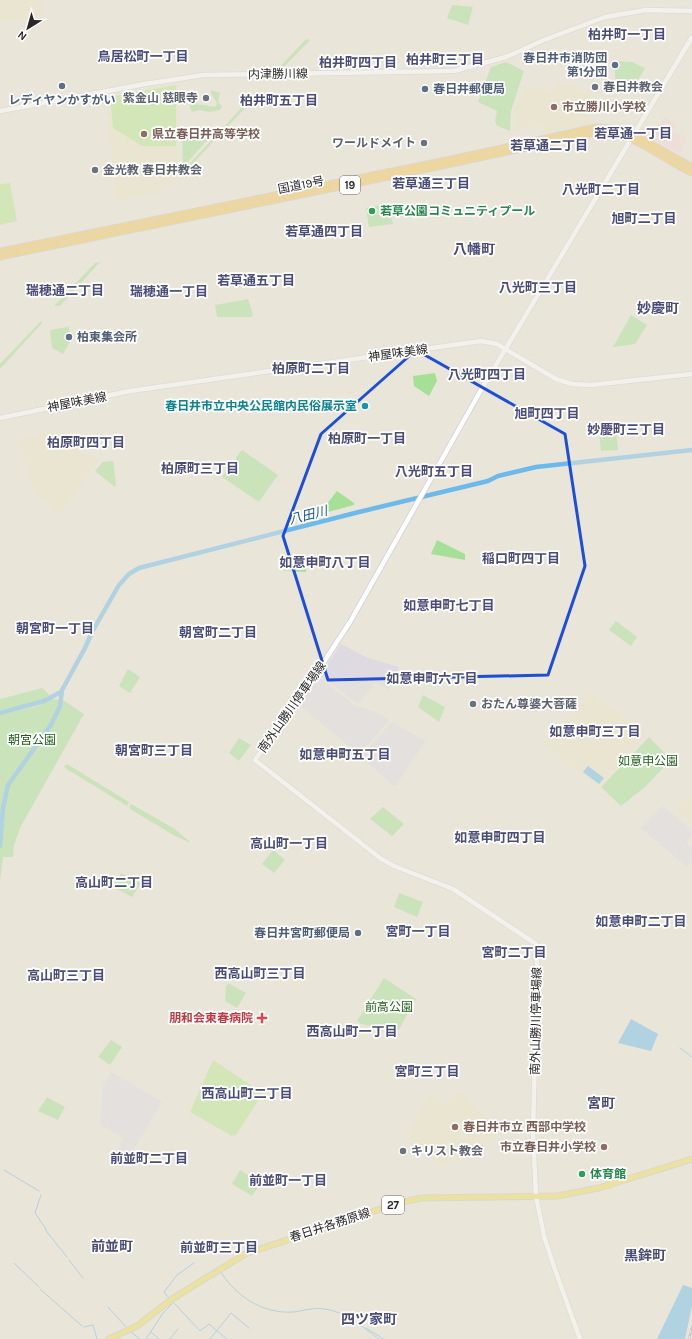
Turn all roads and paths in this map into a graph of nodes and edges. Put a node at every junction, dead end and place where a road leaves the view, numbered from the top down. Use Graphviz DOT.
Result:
graph roads {
  1 [pos="692,11"];
  2 [pos="692,37"];
  3 [pos="0,111"];
  4 [pos="634,134"];
  5 [pos="631,139"];
  6 [pos="692,166"];
  7 [pos="692,173"];
  8 [pos="0,251"];
  9 [pos="0,257"];
  10 [pos="506,348"];
  11 [pos="692,374"];
  12 [pos="0,418"];
  13 [pos="692,1159"];
  14 [pos="536,1196"];
  15 [pos="109,1339"];
  16 [pos="580,1339"];
  1 -- 3 [label="main road, 内津勝川線"];
  2 -- 4 [label="main road, 南外山勝川停車場線"];
  4 -- 5 [label="main road, 南外山勝川停車場線"];
  4 -- 6 [label="highway, 国道19号 / 19"];
  4 -- 8 [label="highway, 国道19号 / 19"];
  5 -- 7 [label="highway, 国道19号 / 19"];
  5 -- 9 [label="highway, 国道19号 / 19"];
  5 -- 10 [label="main road, 南外山勝川停車場線"];
  10 -- 11 [label="main road, 神屋味美線"];
  10 -- 12 [label="main road, 神屋味美線"];
  10 -- 14 [label="main road, 南外山勝川停車場線"];
  13 -- 14 [label="main road, 春日井各務原線 / 27"];
  14 -- 15 [label="main road, 春日井各務原線 / 27"];
  14 -- 16 [label="main road, 南外山勝川停車場線"];
}
